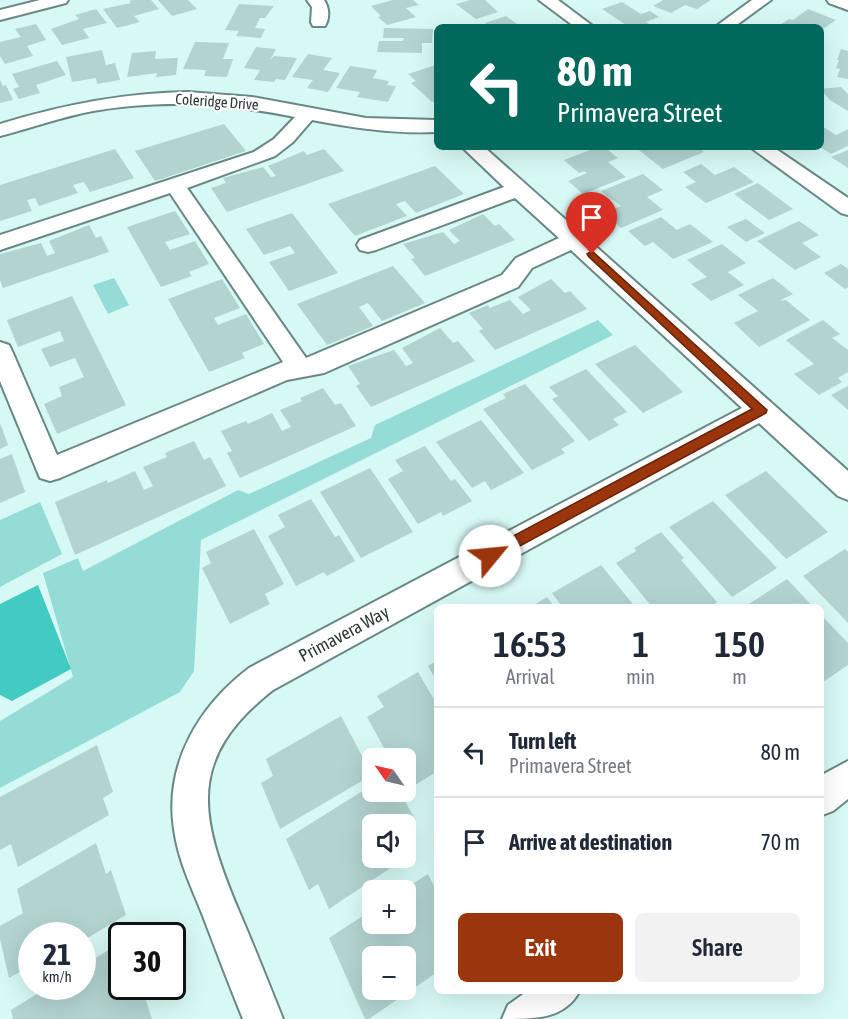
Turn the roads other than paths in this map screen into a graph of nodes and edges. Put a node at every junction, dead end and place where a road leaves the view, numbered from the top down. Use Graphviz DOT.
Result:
graph roads {
  1 [pos="60,0"];
  2 [pos="315,0"];
  3 [pos="547,0"];
  4 [pos="763,0"];
  5 [pos="835,0"];
  6 [pos="848,5"];
  7 [pos="0,15"];
  8 [pos="319,22"];
  9 [pos="582,24"];
  10 [pos="727,24"];
  11 [pos="307,114"];
  12 [pos="434,126"];
  13 [pos="0,129"];
  14 [pos="475,150"];
  15 [pos="764,150"];
  16 [pos="175,185"];
  17 [pos="519,189"];
  18 [pos="848,208"];
  19 [pos="575,239"];
  20 [pos="0,243"];
  21 [pos="368,245"];
  22 [pos="0,351"];
  23 [pos="300,368"];
  24 [pos="761,410"];
  25 [pos="848,488"];
  26 [pos="848,778"];
  27 [pos="824,795"];
  28 [pos="556,994"];
  29 [pos="263,1019"];
  30 [pos="522,1019"];
  1 -- 7 [label="street"];
  2 -- 8 [label="street"];
  3 -- 9 [label="street"];
  4 -- 10 [label="street"];
  5 -- 6 [label="street"];
  11 -- 12 [label="street, Coleridge Drive"];
  11 -- 13 [label="street, Coleridge Drive"];
  11 -- 16 [label="street"];
  14 -- 17 [label="street"];
  15 -- 18 [label="street"];
  16 -- 20 [label="street"];
  16 -- 23 [label="street"];
  17 -- 19 [label="street"];
  17 -- 21 [label="street"];
  19 -- 23 [label="street"];
  19 -- 24 [label="street"];
  22 -- 23 [label="street"];
  24 -- 25 [label="street"];
  24 -- 29 [label="street, Primavera Way"];
  26 -- 27 [label="street"];
  28 -- 30 [label="street"];
}
